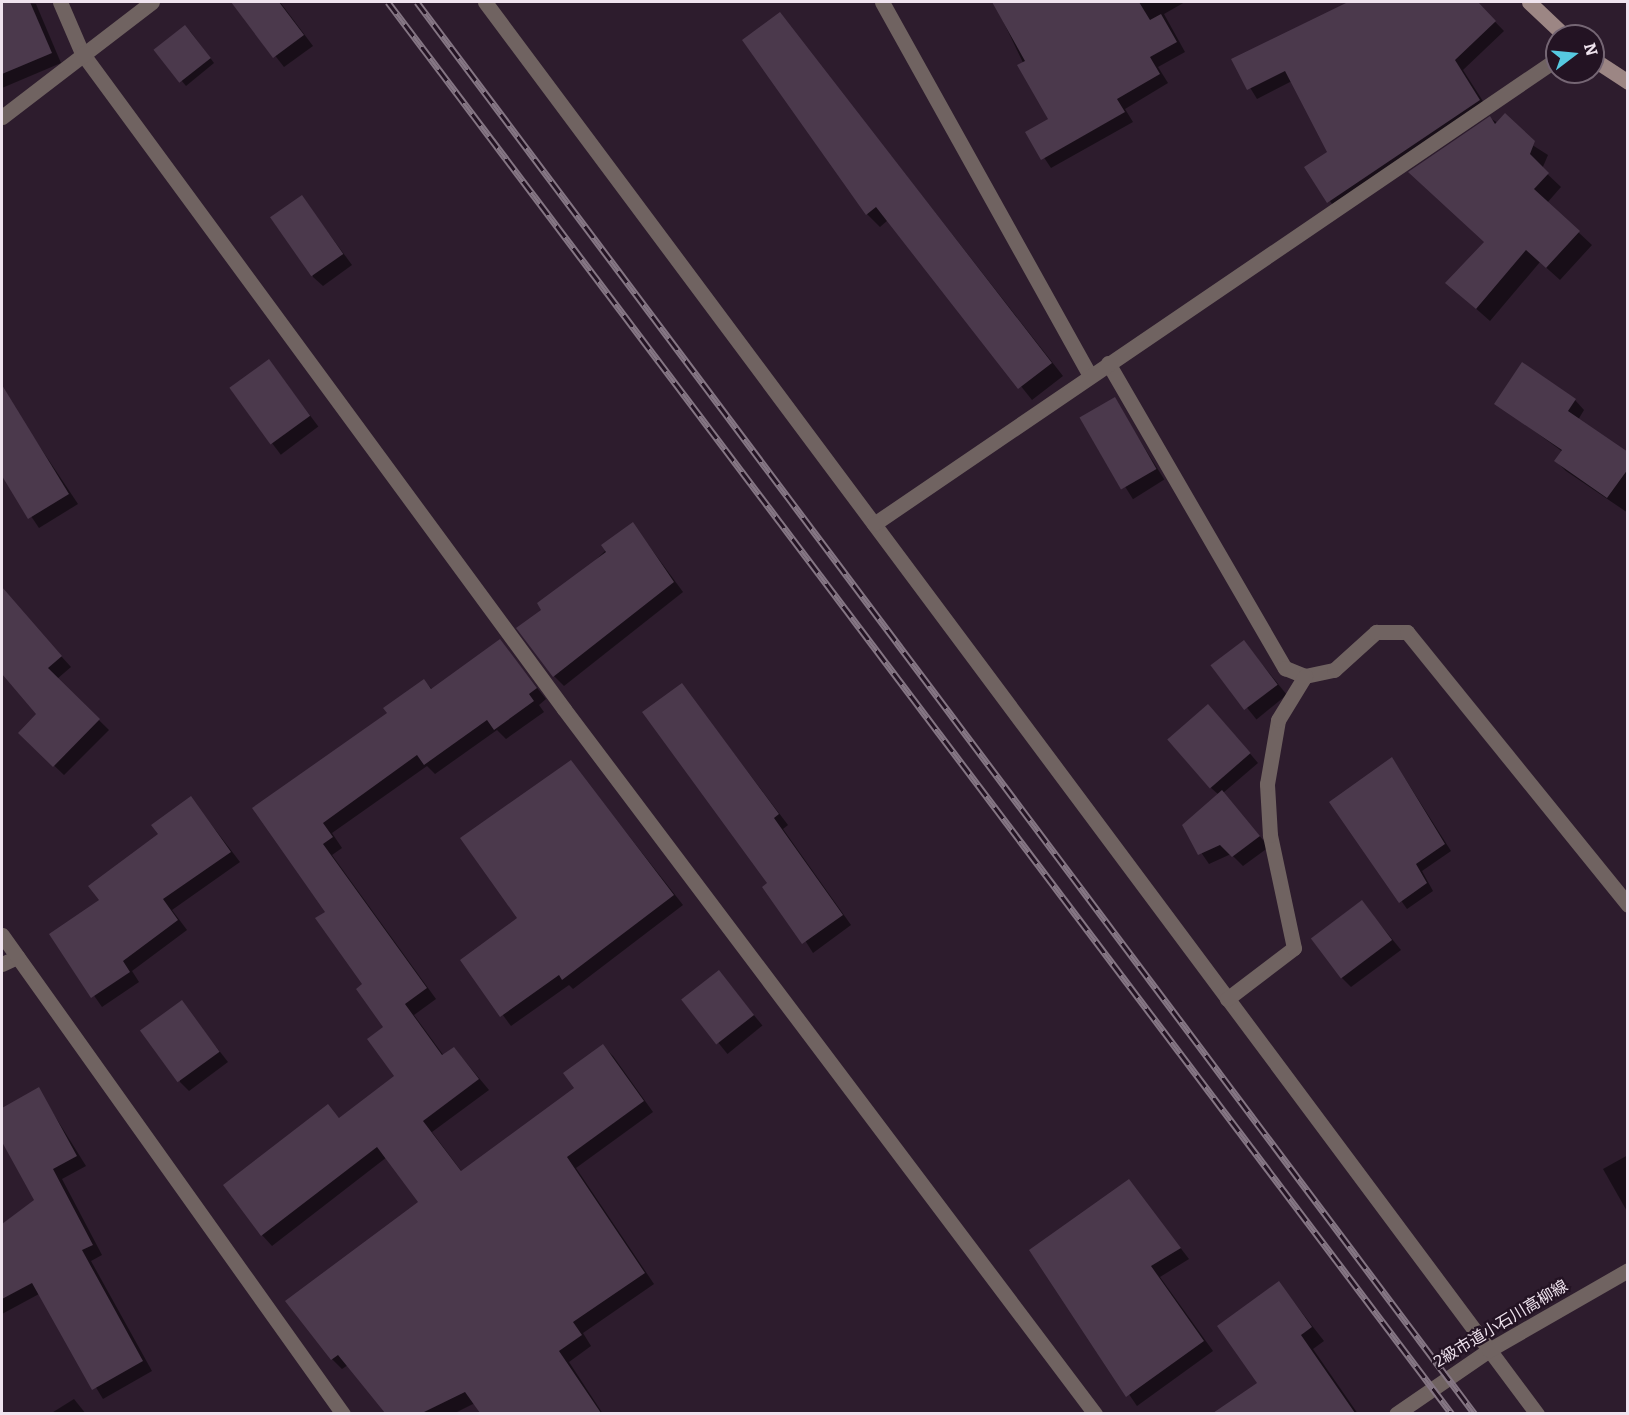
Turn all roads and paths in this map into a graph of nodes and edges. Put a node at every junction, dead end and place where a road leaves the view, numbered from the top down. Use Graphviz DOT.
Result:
graph roads {
  1 [pos="60,2"];
  2 [pos="152,2"];
  3 [pos="485,2"];
  4 [pos="882,2"];
  5 [pos="1529,2"];
  6 [pos="1552,24"];
  7 [pos="82,53"];
  8 [pos="1605,65"];
  9 [pos="1545,67"];
  10 [pos="1620,72"];
  11 [pos="1628,82"];
  12 [pos="2,117"];
  13 [pos="1108,363"];
  14 [pos="1090,375"];
  15 [pos="874,524"];
  16 [pos="1305,676"];
  17 [pos="1628,905"];
  18 [pos="2,935"];
  19 [pos="17,957"];
  20 [pos="2,964"];
  21 [pos="1227,999"];
  22 [pos="1628,1270"];
  23 [pos="1489,1350"];
  24 [pos="343,1413"];
  25 [pos="1095,1413"];
  26 [pos="1396,1413"];
  27 [pos="1537,1413"];
  1 -- 7 [label="street"];
  2 -- 7 [label="street"];
  3 -- 15 [label="street"];
  4 -- 14 [label="street"];
  5 -- 6 [label="main road"];
  7 -- 12 [label="street"];
  7 -- 25 [label="street"];
  8 -- 10 [label="main road"];
  9 -- 13 [label="street"];
  10 -- 11 [label="main road"];
  13 -- 14 [label="street"];
  13 -- 16 [label="street"];
  14 -- 15 [label="street"];
  15 -- 21 [label="street"];
  16 -- 17 [label="street"];
  16 -- 21 [label="street"];
  18 -- 19 [label="street"];
  19 -- 20 [label="street"];
  19 -- 24 [label="street"];
  21 -- 23 [label="street"];
  22 -- 23 [label="street, 2級市道小石川高柳線"];
  23 -- 26 [label="street, 2級市道小石川高柳線"];
  23 -- 27 [label="street"];
}
